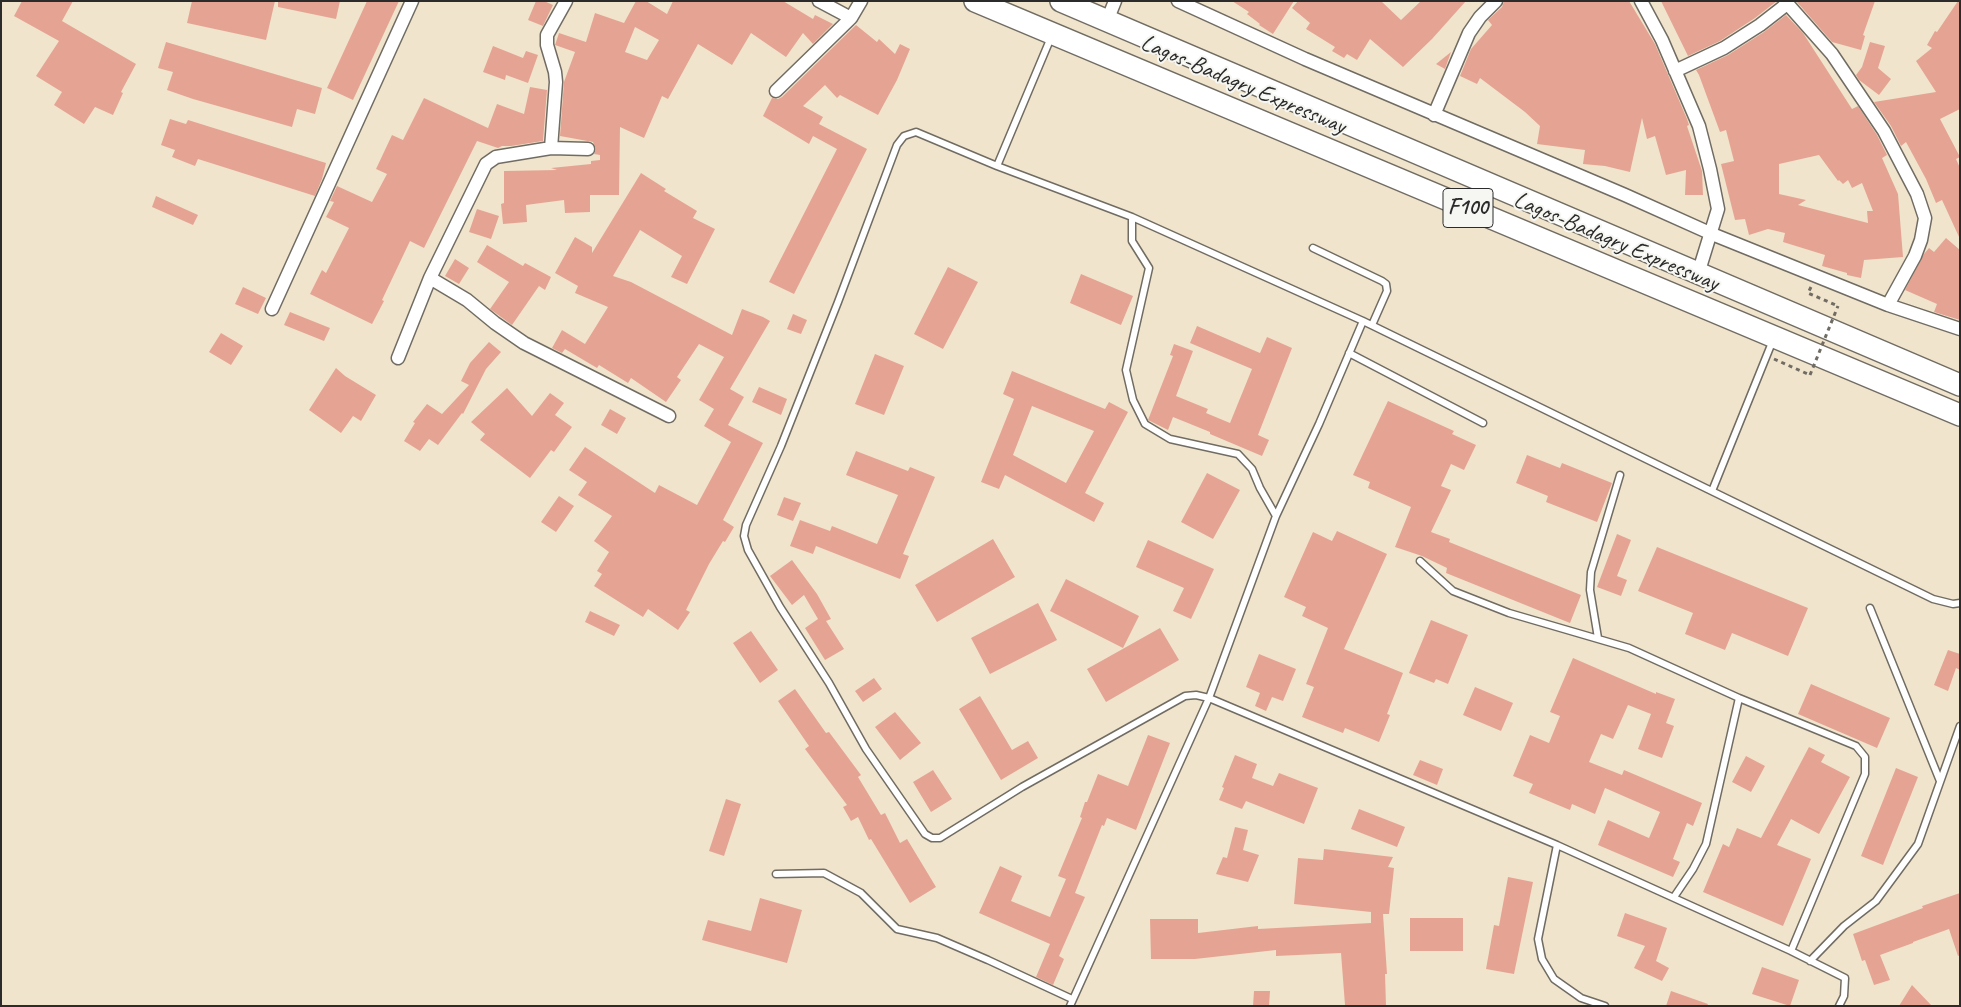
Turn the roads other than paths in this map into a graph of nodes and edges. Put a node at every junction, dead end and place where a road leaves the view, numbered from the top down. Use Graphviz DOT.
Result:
graph roads {
  1 [pos="412,1"];
  2 [pos="566,1"];
  3 [pos="819,1"];
  4 [pos="861,1"];
  5 [pos="976,1"];
  6 [pos="1060,1"];
  7 [pos="1116,1"];
  8 [pos="1178,1"];
  9 [pos="1496,1"];
  10 [pos="1641,1"];
  11 [pos="1786,2"];
  12 [pos="1195,5"];
  13 [pos="851,18"];
  14 [pos="1107,21"];
  15 [pos="1052,33"];
  16 [pos="1676,71"];
  17 [pos="776,91"];
  18 [pos="1434,115"];
  19 [pos="551,148"];
  20 [pos="588,149"];
  21 [pos="997,166"];
  22 [pos="1132,217"];
  23 [pos="1712,234"];
  24 [pos="1313,248"];
  25 [pos="1698,274"];
  26 [pos="430,278"];
  27 [pos="1888,306"];
  28 [pos="272,309"];
  29 [pos="1363,321"];
  30 [pos="1372,326"];
  31 [pos="1960,329"];
  32 [pos="1775,337"];
  33 [pos="1349,353"];
  34 [pos="398,358"];
  35 [pos="1960,386"];
  36 [pos="1960,415"];
  37 [pos="669,416"];
  38 [pos="1483,423"];
  39 [pos="1620,475"];
  40 [pos="1712,491"];
  41 [pos="1276,516"];
  42 [pos="1420,561"];
  43 [pos="1960,603"];
  44 [pos="1870,608"];
  45 [pos="1598,638"];
  46 [pos="1209,698"];
  47 [pos="1739,698"];
  48 [pos="1960,726"];
  49 [pos="1940,781"];
  50 [pos="1557,844"];
  51 [pos="776,874"];
  52 [pos="1674,897"];
  53 [pos="1791,951"];
  54 [pos="1810,961"];
  55 [pos="1071,1003"];
  56 [pos="1606,1006"];
  57 [pos="1839,1006"];
  1 -- 28 [label="street"];
  2 -- 19 [label="street"];
  3 -- 13 [label="street"];
  4 -- 13 [label="street"];
  5 -- 15 [label="highway, Lagos-Badagry Expressway / F100"];
  6 -- 14 [label="highway, Lagos-Badagry Expressway / F100"];
  7 -- 14 [label="street"];
  8 -- 12 [label="street"];
  9 -- 18 [label="street"];
  10 -- 16 [label="street"];
  11 -- 16 [label="street"];
  11 -- 27 [label="street"];
  12 -- 18 [label="street"];
  13 -- 17 [label="street"];
  14 -- 25 [label="highway, Lagos-Badagry Expressway / F100"];
  15 -- 21 [label="lane"];
  15 -- 32 [label="highway, Lagos-Badagry Expressway / F100"];
  16 -- 23 [label="street"];
  18 -- 23 [label="street"];
  19 -- 20 [label="street"];
  19 -- 26 [label="street"];
  21 -- 22 [label="lane"];
  21 -- 46 [label="lane"];
  22 -- 29 [label="lane"];
  22 -- 41 [label="lane"];
  23 -- 25 [label="street"];
  23 -- 27 [label="street"];
  24 -- 30 [label="lane"];
  25 -- 35 [label="highway, Lagos-Badagry Expressway / F100"];
  26 -- 34 [label="street"];
  26 -- 37 [label="street"];
  27 -- 31 [label="street"];
  29 -- 30 [label="lane"];
  29 -- 33 [label="lane"];
  30 -- 40 [label="lane"];
  32 -- 36 [label="highway, Lagos-Badagry Expressway / F100"];
  32 -- 40 [label="lane"];
  33 -- 38 [label="lane"];
  33 -- 41 [label="lane"];
  39 -- 45 [label="lane"];
  40 -- 43 [label="lane"];
  41 -- 46 [label="lane"];
  42 -- 45 [label="lane"];
  44 -- 49 [label="lane"];
  45 -- 47 [label="lane"];
  46 -- 50 [label="lane"];
  46 -- 55 [label="lane"];
  47 -- 52 [label="lane"];
  47 -- 53 [label="lane"];
  48 -- 49 [label="lane"];
  49 -- 54 [label="lane"];
  50 -- 52 [label="lane"];
  50 -- 56 [label="lane"];
  51 -- 55 [label="lane"];
  52 -- 53 [label="lane"];
  53 -- 54 [label="lane"];
  54 -- 57 [label="lane"];
}
